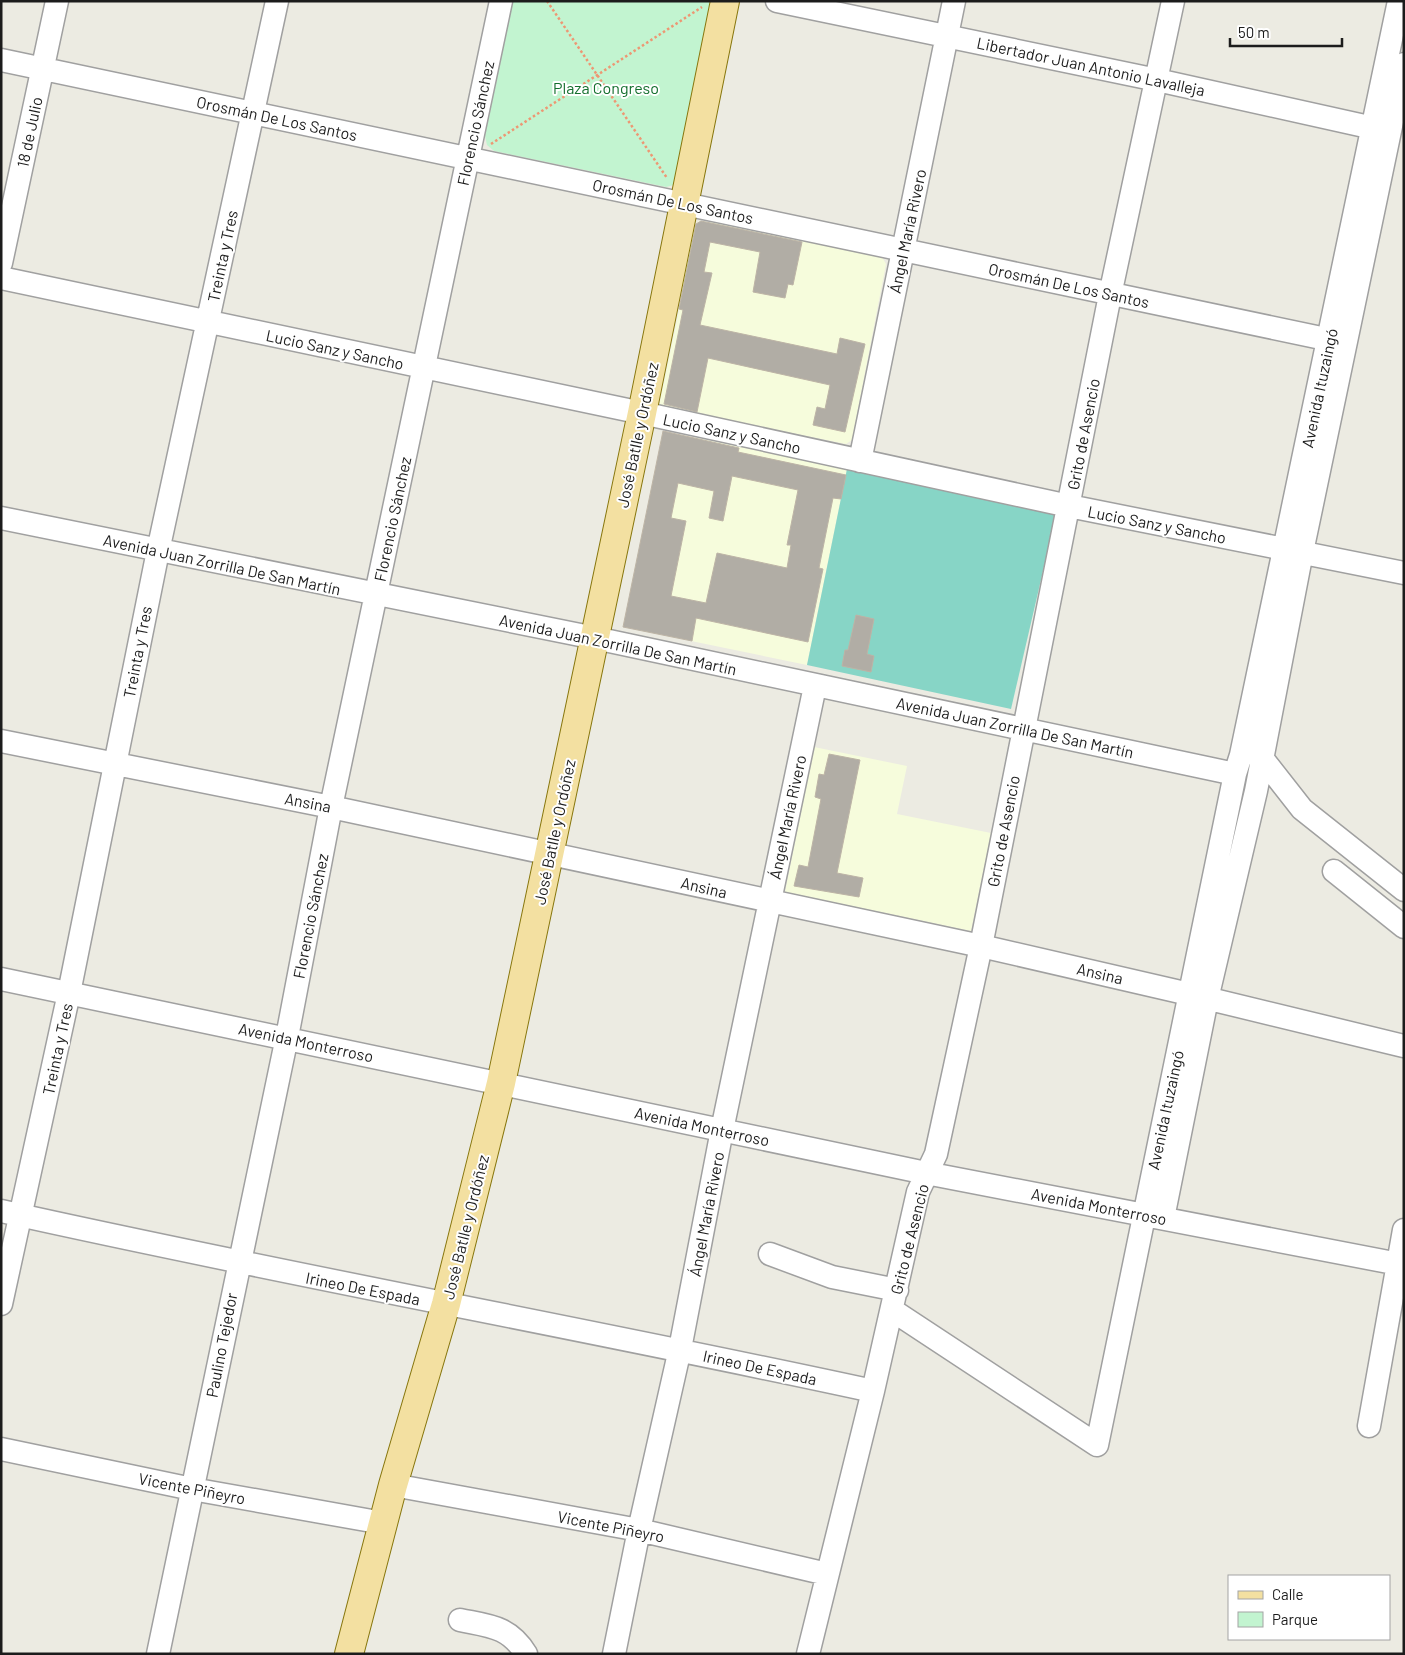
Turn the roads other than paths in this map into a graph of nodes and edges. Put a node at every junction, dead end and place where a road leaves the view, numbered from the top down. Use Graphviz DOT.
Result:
graph roads {
  1 [pos="57,1"];
  2 [pos="278,1"];
  3 [pos="501,1"];
  4 [pos="777,1"];
  5 [pos="954,1"];
  6 [pos="1173,1"];
  7 [pos="1399,1"];
  8 [pos="715,4"];
  9 [pos="947,36"];
  10 [pos="1,60"];
  11 [pos="1404,64"];
  12 [pos="43,69"];
  13 [pos="1157,80"];
  14 [pos="254,112"];
  15 [pos="1389,131"];
  16 [pos="468,160"];
  17 [pos="684,203"];
  18 [pos="904,249"];
  19 [pos="1,263"];
  20 [pos="1,278"];
  21 [pos="1110,295"];
  22 [pos="208,322"];
  23 [pos="1337,341"];
  24 [pos="425,367"];
  25 [pos="642,413"];
  26 [pos="860,461"];
  27 [pos="1069,506"];
  28 [pos="1,518"];
  29 [pos="158,551"];
  30 [pos="1294,551"];
  31 [pos="1404,573"];
  32 [pos="376,595"];
  33 [pos="594,638"];
  34 [pos="815,686"];
  35 [pos="1023,728"];
  36 [pos="1,741"];
  37 [pos="1246,763"];
  38 [pos="114,765"];
  39 [pos="1256,791"];
  40 [pos="331,807"];
  41 [pos="1302,809"];
  42 [pos="550,853"];
  43 [pos="1334,871"];
  44 [pos="1404,890"];
  45 [pos="769,902"];
  46 [pos="1404,928"];
  47 [pos="981,946"];
  48 [pos="1,979"];
  49 [pos="69,993"];
  50 [pos="1198,996"];
  51 [pos="287,1037"];
  52 [pos="1404,1046"];
  53 [pos="501,1083"];
  54 [pos="722,1130"];
  55 [pos="926,1174"];
  56 [pos="11,1213"];
  57 [pos="1153,1216"];
  58 [pos="1404,1230"];
  59 [pos="770,1254"];
  60 [pos="238,1263"];
  61 [pos="1400,1264"];
  62 [pos="894,1300"];
  63 [pos="1,1304"];
  64 [pos="446,1304"];
  65 [pos="680,1349"];
  66 [pos="873,1391"];
  67 [pos="1368,1426"];
  68 [pos="2,1454"];
  69 [pos="394,1485"];
  70 [pos="192,1489"];
  71 [pos="383,1523"];
  72 [pos="639,1530"];
  73 [pos="827,1574"];
  74 [pos="460,1620"];
  75 [pos="158,1654"];
  76 [pos="349,1654"];
  77 [pos="526,1654"];
  78 [pos="614,1654"];
  79 [pos="808,1654"];
  1 -- 12 [label="street, 18 de Julio"];
  2 -- 14 [label="street, Treinta y Tres"];
  3 -- 16 [label="street, Florencio Sánchez"];
  4 -- 9 [label="street, Libertador Juan Antonio Lavalleja"];
  5 -- 9 [label="street, Ángel María Rivero"];
  6 -- 13 [label="street, Grito de Asencio"];
  7 -- 15 [label="street, Avenida Ituzaingó"];
  8 -- 17 [label="main road, José Batlle y Ordóñez"];
  9 -- 13 [label="street, Libertador Juan Antonio Lavalleja"];
  9 -- 18 [label="street, Ángel María Rivero"];
  10 -- 12 [label="street, Orosmán De Los Santos"];
  11 -- 15 [label="street, Avenida Ituzaingó"];
  12 -- 14 [label="street, Orosmán De Los Santos"];
  12 -- 19 [label="street, 18 de Julio"];
  13 -- 15 [label="street, Libertador Juan Antonio Lavalleja"];
  13 -- 21 [label="street, Grito de Asencio"];
  14 -- 16 [label="street, Orosmán De Los Santos"];
  14 -- 22 [label="street, Treinta y Tres"];
  15 -- 23 [label="street, Avenida Ituzaingó"];
  16 -- 17 [label="street, Orosmán De Los Santos"];
  16 -- 24 [label="street, Florencio Sánchez"];
  17 -- 18 [label="street, Orosmán De Los Santos"];
  17 -- 25 [label="main road, José Batlle y Ordóñez"];
  18 -- 21 [label="street, Orosmán De Los Santos"];
  18 -- 26 [label="street, Ángel María Rivero"];
  20 -- 22 [label="street, Lucio Sanz y Sancho"];
  21 -- 23 [label="street, Orosmán De Los Santos"];
  21 -- 27 [label="street, Grito de Asencio"];
  22 -- 24 [label="street, Lucio Sanz y Sancho"];
  22 -- 29 [label="street, Treinta y Tres"];
  23 -- 30 [label="street, Avenida Ituzaingó"];
  24 -- 25 [label="street, Lucio Sanz y Sancho"];
  24 -- 32 [label="street, Florencio Sánchez"];
  25 -- 26 [label="street, Lucio Sanz y Sancho"];
  25 -- 33 [label="main road, José Batlle y Ordóñez"];
  26 -- 27 [label="street, Lucio Sanz y Sancho"];
  27 -- 30 [label="street, Lucio Sanz y Sancho"];
  27 -- 35 [label="street, Grito de Asencio"];
  28 -- 29 [label="street, Avenida Juan Zorrilla De San Martín"];
  29 -- 32 [label="street, Avenida Juan Zorrilla De San Martín"];
  29 -- 38 [label="street, Treinta y Tres"];
  30 -- 31 [label="street, Lucio Sanz y Sancho"];
  30 -- 37 [label="street, Avenida Ituzaingó"];
  32 -- 33 [label="street, Avenida Juan Zorrilla De San Martín"];
  32 -- 40 [label="street, Florencio Sánchez"];
  33 -- 34 [label="street, Avenida Juan Zorrilla De San Martín"];
  33 -- 42 [label="main road, José Batlle y Ordóñez"];
  34 -- 35 [label="street, Avenida Juan Zorrilla De San Martín"];
  34 -- 45 [label="street, Ángel María Rivero"];
  35 -- 37 [label="street, Avenida Juan Zorrilla De San Martín"];
  35 -- 47 [label="street, Grito de Asencio"];
  36 -- 38 [label="street, Ansina"];
  37 -- 39 [label="street, Avenida Ituzaingó"];
  37 -- 39 [label="street"];
  37 -- 41 [label="street"];
  37 -- 50 [label="street, Avenida Ituzaingó"];
  38 -- 40 [label="street, Ansina"];
  38 -- 49 [label="street, Treinta y Tres"];
  39 -- 41 [label="street"];
  39 -- 50 [label="street, Avenida Ituzaingó"];
  40 -- 42 [label="street, Ansina"];
  40 -- 51 [label="street, Florencio Sánchez"];
  41 -- 44 [label="street"];
  42 -- 45 [label="street, Ansina"];
  42 -- 53 [label="main road, José Batlle y Ordóñez"];
  43 -- 46 [label="street"];
  45 -- 47 [label="street, Ansina"];
  45 -- 54 [label="street, Ángel María Rivero"];
  47 -- 50 [label="street, Ansina"];
  47 -- 55 [label="street, Grito de Asencio"];
  48 -- 49 [label="street, Avenida Monterroso"];
  49 -- 51 [label="street, Avenida Monterroso"];
  49 -- 56 [label="street, Treinta y Tres"];
  50 -- 52 [label="street, Ansina"];
  50 -- 57 [label="street, Avenida Ituzaingó"];
  51 -- 53 [label="street, Avenida Monterroso"];
  51 -- 60 [label="street, Paulino Tejedor"];
  53 -- 54 [label="street, Avenida Monterroso"];
  53 -- 64 [label="main road, José Batlle y Ordóñez"];
  54 -- 55 [label="street, Avenida Monterroso"];
  54 -- 65 [label="street, Ángel María Rivero"];
  55 -- 57 [label="street, Avenida Monterroso"];
  55 -- 62 [label="street, Grito de Asencio"];
  56 -- 60 [label="street, Irineo De Espada"];
  56 -- 63 [label="street, Treinta y Tres"];
  57 -- 61 [label="street, Avenida Monterroso"];
  57 -- 62 [label="street, Avenida Ituzaingó"];
  58 -- 61 [label="street"];
  59 -- 62 [label="street"];
  60 -- 64 [label="street, Irineo De Espada"];
  60 -- 70 [label="street, Paulino Tejedor"];
  61 -- 67 [label="street"];
  62 -- 66 [label="street, Grito de Asencio"];
  64 -- 65 [label="street, Irineo De Espada"];
  64 -- 69 [label="main road, José Batlle y Ordóñez"];
  65 -- 66 [label="street, Irineo De Espada"];
  65 -- 72 [label="street, Ángel María Rivero"];
  66 -- 73 [label="street, Grito de Asencio"];
  68 -- 70 [label="street, Vicente Piñeyro"];
  69 -- 71 [label="main road, José Batlle y Ordóñez"];
  69 -- 72 [label="street, Vicente Piñeyro"];
  70 -- 71 [label="street, Vicente Piñeyro"];
  70 -- 75 [label="street, Paulino Tejedor"];
  71 -- 76 [label="main road, José Batlle y Ordóñez"];
  72 -- 73 [label="street, Vicente Piñeyro"];
  72 -- 78 [label="street, Ángel María Rivero"];
  73 -- 79 [label="street, Grito de Asencio"];
  74 -- 77 [label="street"];
}
